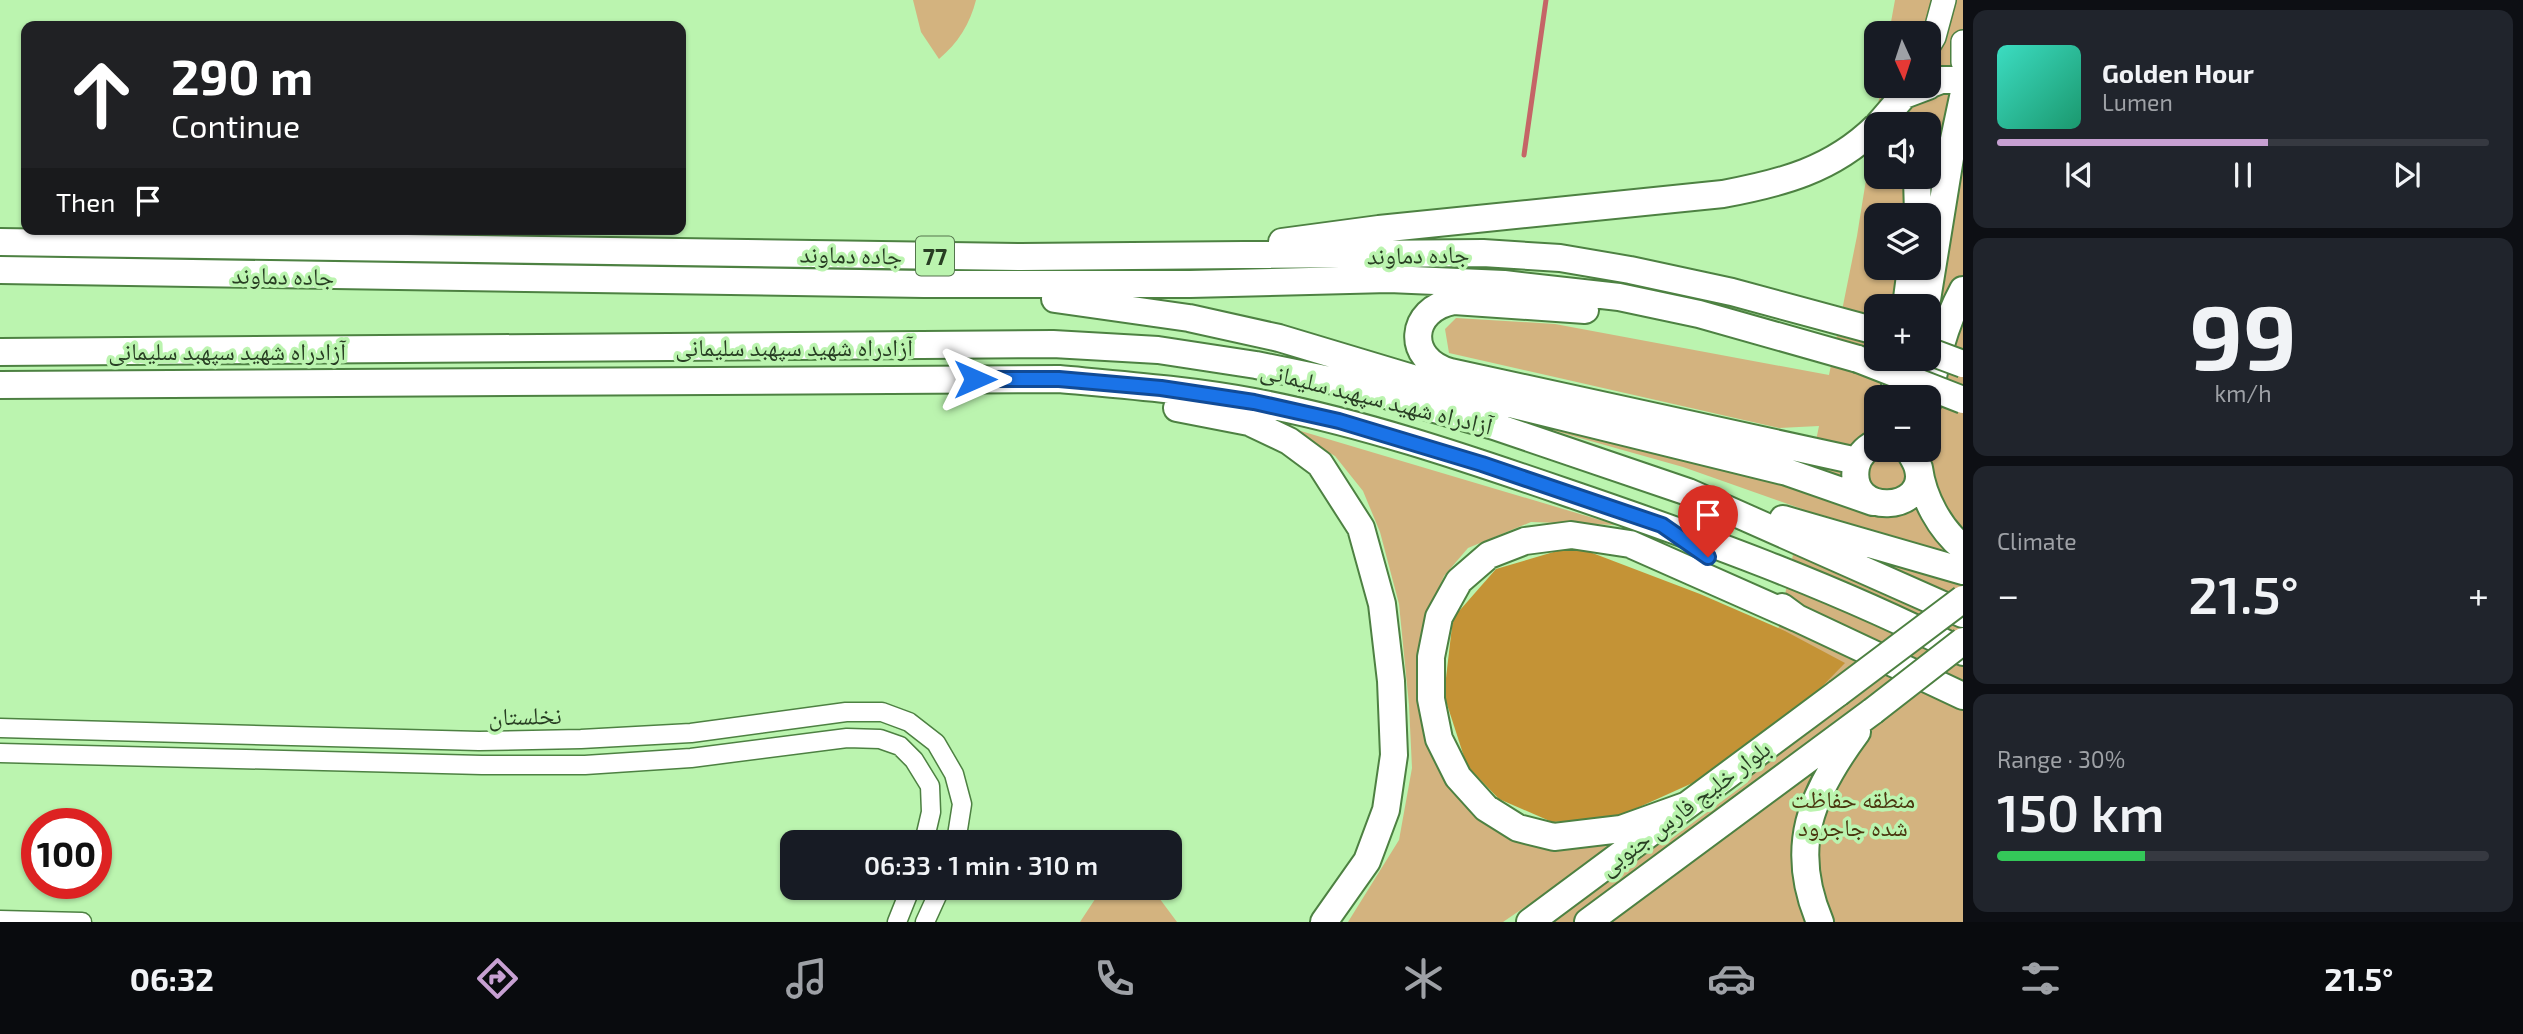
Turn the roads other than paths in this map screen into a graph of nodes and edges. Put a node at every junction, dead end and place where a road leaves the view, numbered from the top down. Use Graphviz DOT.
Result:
graph roads {
  1 [pos="1944,0"];
  2 [pos="1938,21"];
  3 [pos="1963,41"];
  4 [pos="1963,62"];
  5 [pos="1941,80"];
  6 [pos="1963,80"];
  7 [pos="1963,97"];
  8 [pos="1906,98"];
  9 [pos="1892,112"];
  10 [pos="1960,130"];
  11 [pos="1864,139"];
  12 [pos="0,242"];
  13 [pos="1177,256"];
  14 [pos="0,270"];
  15 [pos="924,284"];
  16 [pos="1963,290"];
  17 [pos="1928,294"];
  18 [pos="1864,327"];
  19 [pos="1772,334"];
  20 [pos="0,352"];
  21 [pos="1941,356"];
  22 [pos="1963,364"];
  23 [pos="1059,379"];
  24 [pos="0,385"];
  25 [pos="1931,385"];
  26 [pos="1963,400"];
  27 [pos="1864,451"];
  28 [pos="1864,460"];
  29 [pos="1915,462"];
  30 [pos="1917,462"];
  31 [pos="1688,492"];
  32 [pos="1873,502"];
  33 [pos="1662,525"];
  34 [pos="1963,548"];
  35 [pos="1963,571"];
  36 [pos="1963,598"];
  37 [pos="1963,614"];
  38 [pos="1797,618"];
  39 [pos="1963,641"];
  40 [pos="1963,652"];
  41 [pos="1963,696"];
  42 [pos="1873,711"];
  43 [pos="0,728"];
  44 [pos="0,753"];
  45 [pos="1685,806"];
  46 [pos="927,830"];
  47 [pos="958,830"];
  48 [pos="906,900"];
  49 [pos="935,900"];
  50 [pos="0,920"];
  51 [pos="82,922"];
  52 [pos="897,922"];
  53 [pos="925,922"];
  54 [pos="1324,922"];
  55 [pos="1530,922"];
  56 [pos="1588,922"];
  57 [pos="1820,922"];
  1 -- 2 [label="main road"];
  3 -- 4 [label="main road"];
  5 -- 6 [label="highway"];
  7 -- 10 [label="highway"];
  8 -- 9 [label="highway"];
  10 -- 17 [label="highway"];
  11 -- 13 [label="highway"];
  12 -- 13 [label="highway, جاده دماوند / 77"];
  13 -- 18 [label="highway, جاده دماوند / 77"];
  14 -- 15 [label="highway, جاده دماوند / 77"];
  15 -- 19 [label="highway, جاده دماوند / 77"];
  15 -- 32 [label="highway"];
  16 -- 25 [label="highway"];
  19 -- 26 [label="highway, جاده دماوند / 77, bridge"];
  19 -- 27 [label="highway"];
  20 -- 31 [label="highway, آزادراه شهید سپهبد سلیمانی"];
  21 -- 22 [label="highway, bridge"];
  23 -- 24 [label="highway, آزادراه شهید سپهبد سلیمانی"];
  23 -- 33 [label="highway, آزادراه شهید سپهبد سلیمانی"];
  23 -- 54 [label="highway"];
  28 -- 32 [label="highway"];
  29 -- 32 [label="highway"];
  30 -- 34 [label="highway"];
  31 -- 35 [label="highway"];
  31 -- 37 [label="highway, آزادراه شهید سپهبد سلیمانی"];
  33 -- 38 [label="highway"];
  33 -- 40 [label="highway, آزادراه شهید سپهبد سلیمانی"];
  36 -- 45 [label="highway, بلوار خلیج فارس جنوبی, bridge"];
  38 -- 41 [label="highway"];
  38 -- 45 [label="highway"];
  39 -- 42 [label="highway, bridge"];
  42 -- 56 [label="highway, بلوار خلیج فارس جنوبی"];
  42 -- 57 [label="highway"];
  43 -- 47 [label="street, نخلستان"];
  44 -- 46 [label="street, نخلستان"];
  45 -- 55 [label="highway, بلوار خلیج فارس جنوبی"];
  48 -- 52 [label="street"];
  49 -- 53 [label="street"];
  50 -- 51 [label="street"];
}
